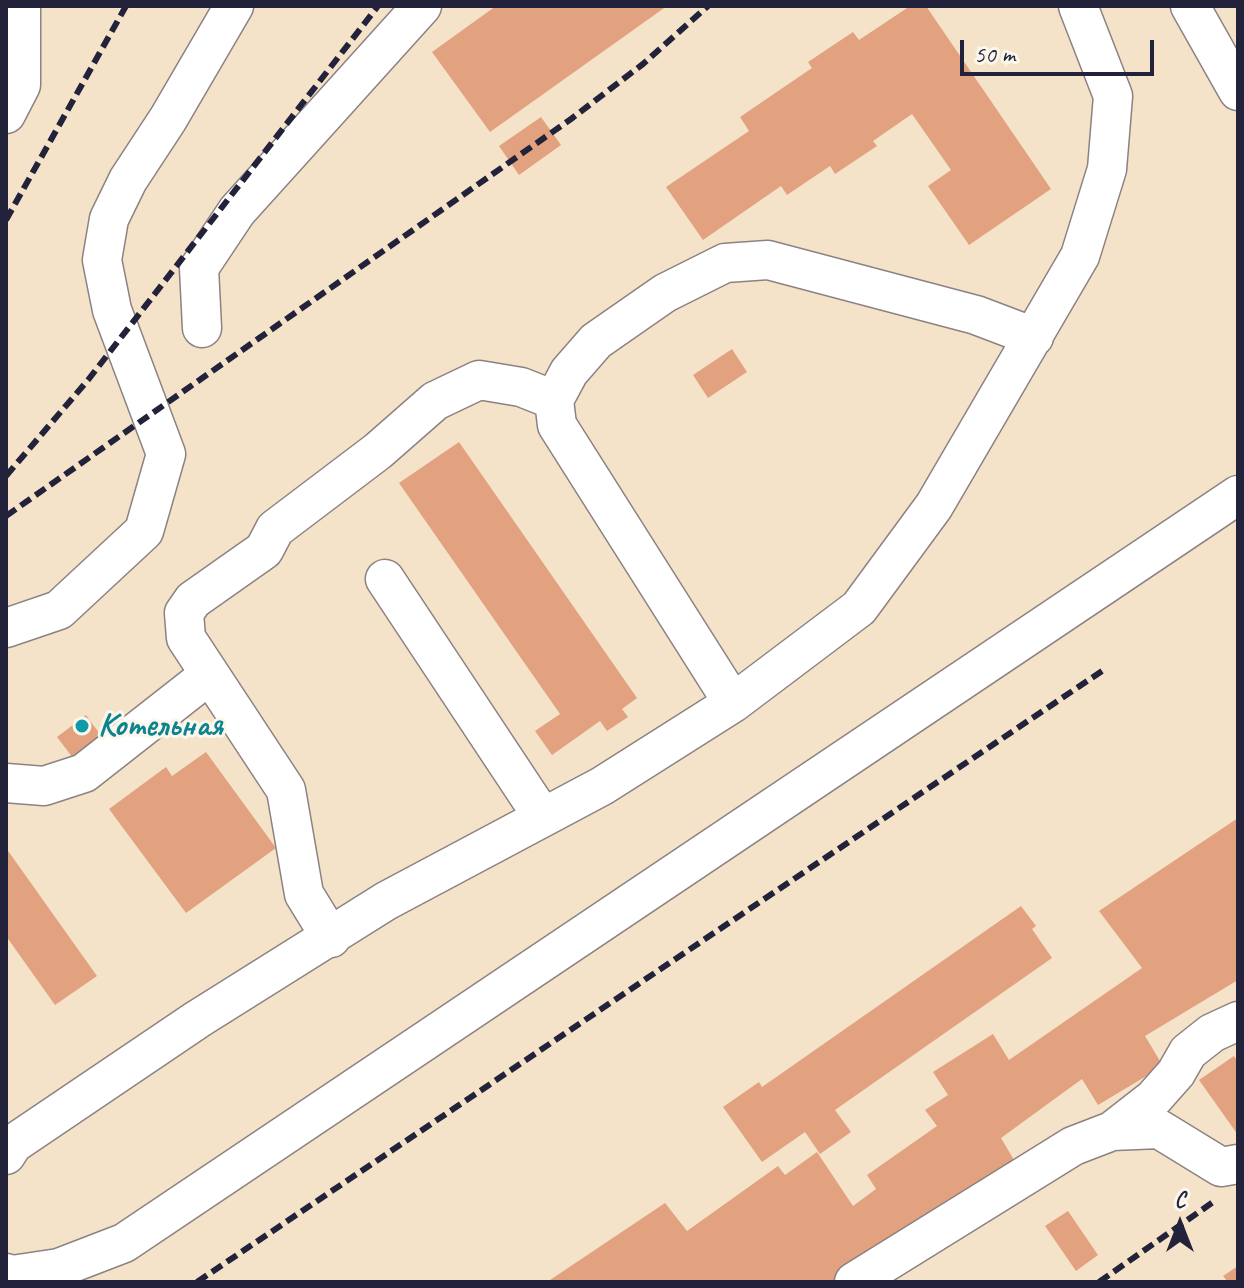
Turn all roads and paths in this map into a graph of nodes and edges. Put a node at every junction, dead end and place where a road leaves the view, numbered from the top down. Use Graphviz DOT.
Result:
graph roads {
  1 [pos="21,6"];
  2 [pos="234,6"];
  3 [pos="422,6"];
  4 [pos="1078,6"];
  5 [pos="1190,6"];
  6 [pos="1238,91"];
  7 [pos="6,114"];
  8 [pos="202,328"];
  9 [pos="1034,337"];
  10 [pos="554,400"];
  11 [pos="1238,495"];
  12 [pos="385,579"];
  13 [pos="6,628"];
  14 [pos="209,675"];
  15 [pos="733,703"];
  16 [pos="6,783"];
  17 [pos="542,816"];
  18 [pos="331,938"];
  19 [pos="1238,1021"];
  20 [pos="1112,1131"];
  21 [pos="6,1155"];
  22 [pos="1238,1164"];
  23 [pos="8,1276"];
  24 [pos="854,1282"];
  1 -- 7 [label="lane"];
  2 -- 13 [label="lane"];
  3 -- 8 [label="lane"];
  4 -- 9 [label="lane"];
  5 -- 6 [label="lane"];
  9 -- 10 [label="lane"];
  9 -- 15 [label="lane"];
  10 -- 14 [label="lane"];
  10 -- 15 [label="lane"];
  11 -- 23 [label="lane"];
  12 -- 17 [label="lane"];
  14 -- 16 [label="lane"];
  14 -- 18 [label="lane"];
  15 -- 17 [label="lane"];
  17 -- 18 [label="lane"];
  18 -- 21 [label="lane"];
  19 -- 20 [label="lane"];
  20 -- 22 [label="lane"];
  20 -- 24 [label="lane"];
}
